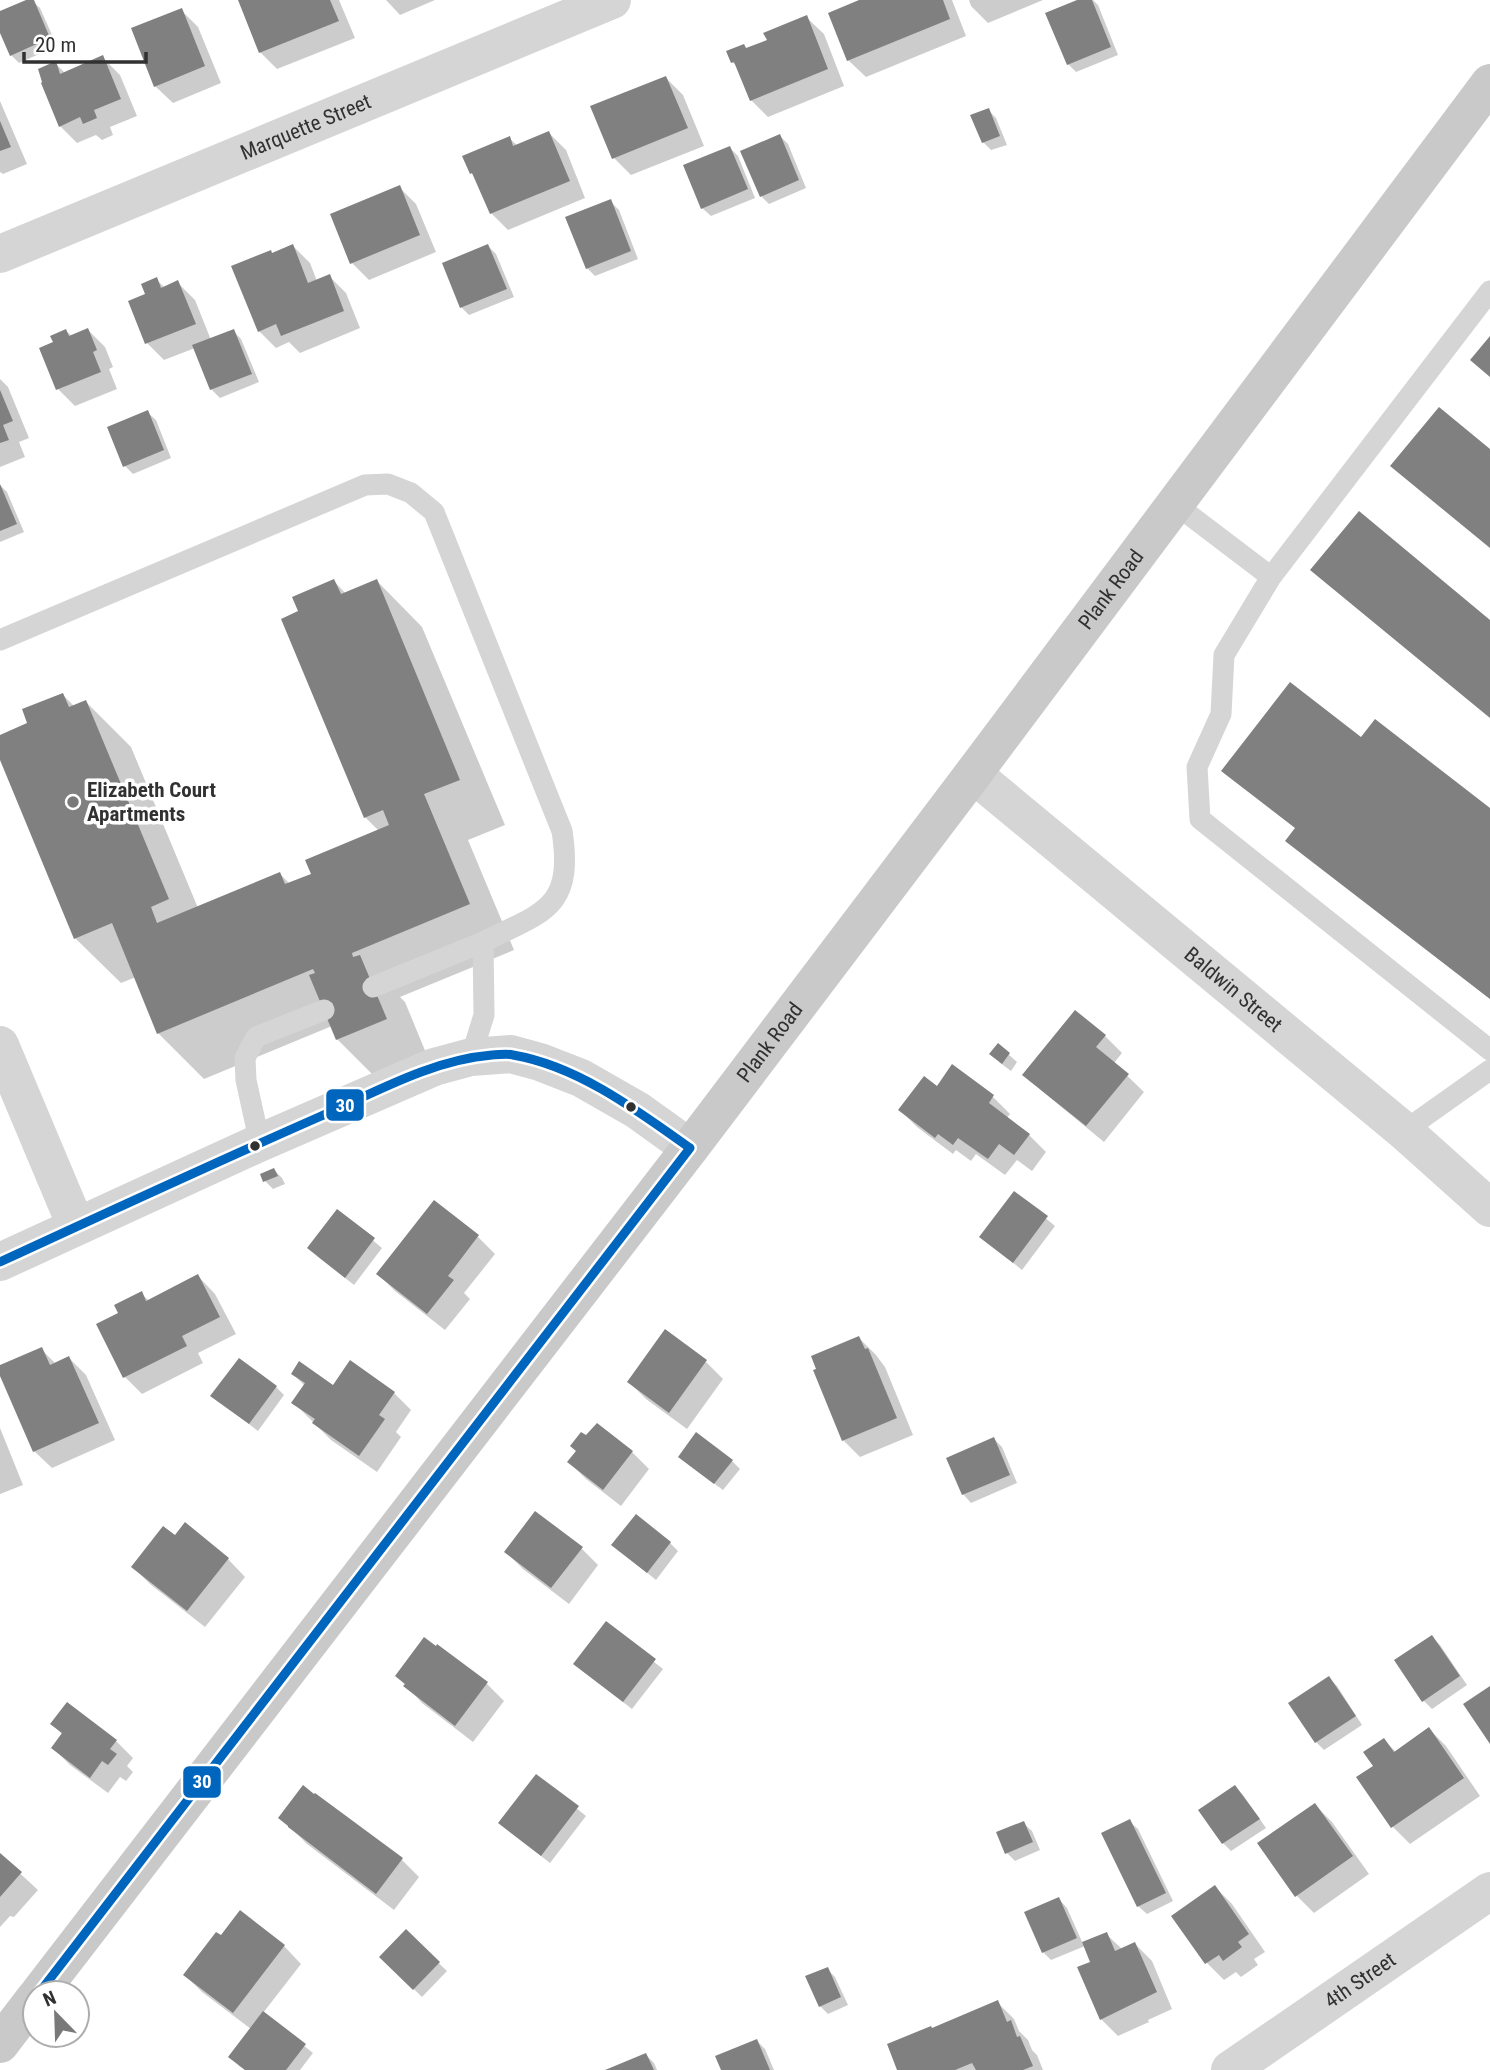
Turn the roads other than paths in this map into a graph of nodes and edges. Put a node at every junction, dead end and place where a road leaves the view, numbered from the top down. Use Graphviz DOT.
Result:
graph roads {
  1 [pos="612,0"];
  2 [pos="1490,83"];
  3 [pos="0,254"];
  4 [pos="1490,290"];
  5 [pos="1175,504"];
  6 [pos="1271,577"];
  7 [pos="0,640"];
  8 [pos="973,774"];
  9 [pos="483,942"];
  10 [pos="373,987"];
  11 [pos="324,1010"];
  12 [pos="0,1045"];
  13 [pos="1490,1051"];
  14 [pos="471,1057"];
  15 [pos="1490,1070"];
  16 [pos="1404,1130"];
  17 [pos="260,1144"];
  18 [pos="690,1148"];
  19 [pos="1490,1208"];
  20 [pos="76,1226"];
  21 [pos="0,1262"];
  22 [pos="1490,1891"];
  23 [pos="50,1979"];
  24 [pos="21,2016"];
  25 [pos="0,2044"];
  26 [pos="1230,2070"];
  1 -- 3 [label="street, Marquette Street"];
  2 -- 5 [label="main road, Plank Road"];
  4 -- 6 [label="lane"];
  5 -- 6 [label="lane"];
  5 -- 8 [label="main road, Plank Road"];
  6 -- 13 [label="lane"];
  7 -- 9 [label="lane"];
  8 -- 16 [label="street, Baldwin Street"];
  8 -- 18 [label="main road, Plank Road"];
  9 -- 10 [label="lane"];
  9 -- 14 [label="lane"];
  11 -- 17 [label="lane"];
  12 -- 20 [label="street"];
  14 -- 17 [label="street"];
  14 -- 18 [label="street"];
  15 -- 16 [label="lane"];
  16 -- 19 [label="street, Baldwin Street"];
  17 -- 20 [label="street"];
  18 -- 23 [label="main road, Plank Road"];
  20 -- 21 [label="street"];
  22 -- 26 [label="street, 4th Street"];
  24 -- 25 [label="main road"];
}
